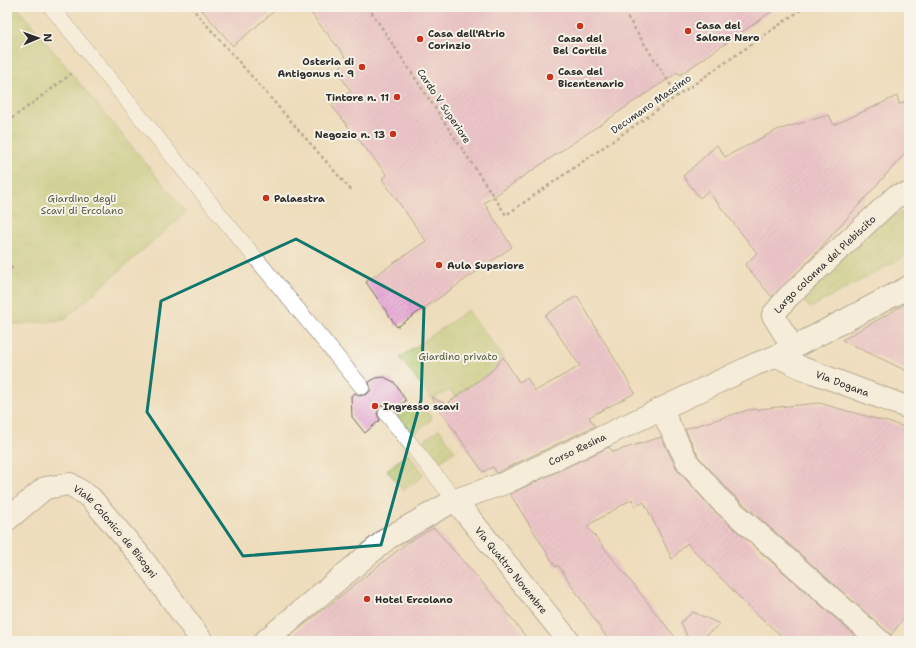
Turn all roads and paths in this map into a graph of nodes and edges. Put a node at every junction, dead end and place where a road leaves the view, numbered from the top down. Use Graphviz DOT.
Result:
graph roads {
  1 [pos="51,7"];
  2 [pos="191,7"];
  3 [pos="368,7"];
  4 [pos="620,7"];
  5 [pos="805,7"];
  6 [pos="92,58"];
  7 [pos="677,95"];
  8 [pos="7,122"];
  9 [pos="351,190"];
  10 [pos="909,194"];
  11 [pos="506,215"];
  12 [pos="7,262"];
  13 [pos="14,270"];
  14 [pos="909,287"];
  15 [pos="785,352"];
  16 [pos="362,387"];
  17 [pos="909,408"];
  18 [pos="660,409"];
  19 [pos="386,413"];
  20 [pos="455,500"];
  21 [pos="7,520"];
  22 [pos="202,641"];
  23 [pos="266,641"];
  24 [pos="569,641"];
  25 [pos="880,641"];
  1 -- 6 [label="lane"];
  2 -- 9 [label="path"];
  3 -- 11 [label="path, Cardo V Superiore"];
  4 -- 7 [label="path"];
  5 -- 7 [label="path, Decumano Massimo"];
  6 -- 8 [label="path"];
  6 -- 16 [label="lane"];
  7 -- 11 [label="path, Decumano Massimo"];
  10 -- 15 [label="street, Largo colonna del Plebiscito"];
  12 -- 13 [label="path"];
  14 -- 15 [label="street, Corso Resina"];
  15 -- 17 [label="street, Via Dogana"];
  15 -- 18 [label="street, Corso Resina"];
  18 -- 20 [label="street, Corso Resina"];
  18 -- 25 [label="street"];
  19 -- 20 [label="lane"];
  20 -- 23 [label="street, Corso Resina"];
  20 -- 24 [label="street, Via Quattro Novembre"];
  21 -- 22 [label="street, Viale Colonico de Bisogni"];
}
